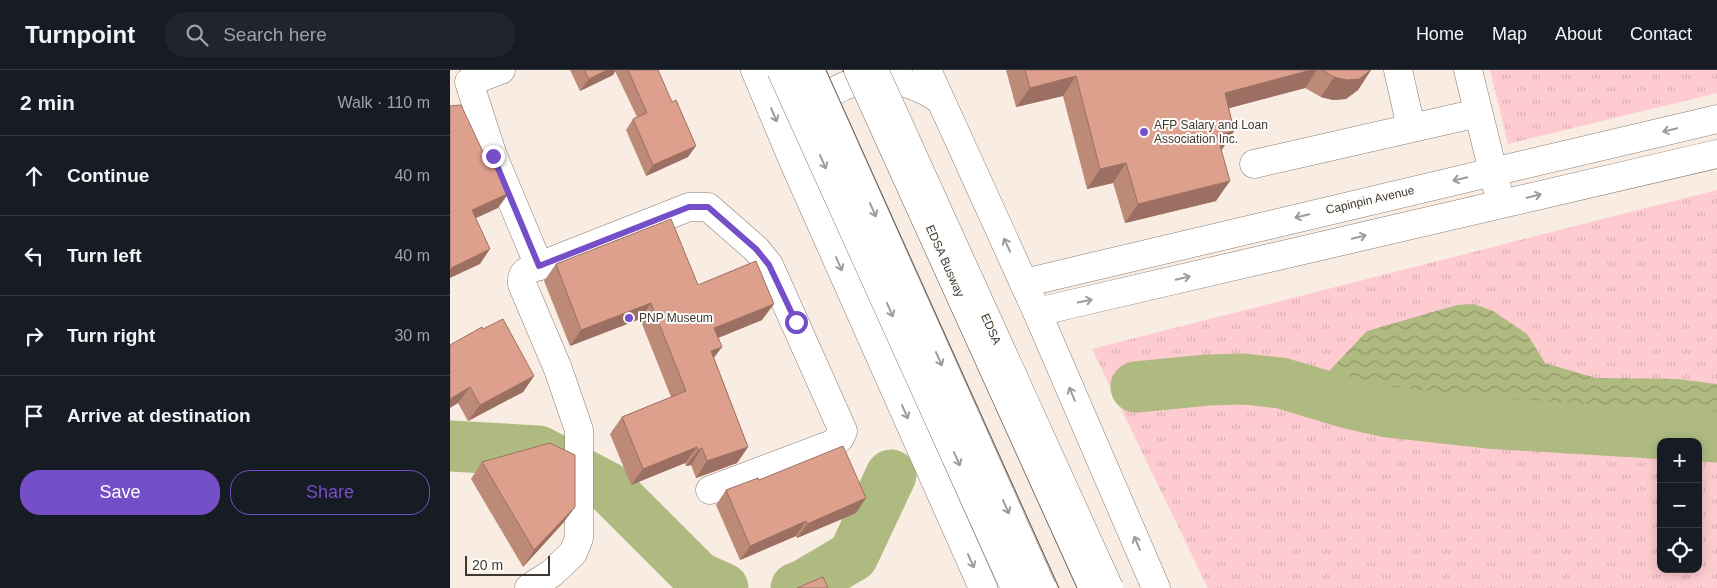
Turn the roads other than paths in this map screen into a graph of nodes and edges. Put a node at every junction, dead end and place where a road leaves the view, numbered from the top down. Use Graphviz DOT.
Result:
graph roads {
  1 [pos="502,70"];
  2 [pos="755,70"];
  3 [pos="781,70"];
  4 [pos="810,70"];
  5 [pos="858,70"];
  6 [pos="874,70"];
  7 [pos="927,70"];
  8 [pos="1398,70"];
  9 [pos="1468,70"];
  10 [pos="464,76"];
  11 [pos="940,100"];
  12 [pos="1478,113"];
  13 [pos="1717,119"];
  14 [pos="1411,127"];
  15 [pos="1717,154"];
  16 [pos="1254,164"];
  17 [pos="795,165"];
  18 [pos="1493,172"];
  19 [pos="1502,204"];
  20 [pos="539,266"];
  21 [pos="1024,283"];
  22 [pos="1037,312"];
  23 [pos="710,490"];
  24 [pos="529,588"];
  25 [pos="983,588"];
  26 [pos="1015,588"];
  27 [pos="1042,588"];
  28 [pos="1093,588"];
  29 [pos="1109,588"];
  30 [pos="1156,588"];
  1 -- 10 [label="main road"];
  2 -- 17 [label="main road, one-way"];
  3 -- 26 [label="main road, one-way, bridge"];
  4 -- 27 [label="main road, one-way, bridge"];
  5 -- 28 [label="main road, EDSA Busway, bridge"];
  6 -- 29 [label="main road, EDSA, bridge"];
  7 -- 11 [label="main road"];
  8 -- 14 [label="main road"];
  9 -- 12 [label="main road"];
  10 -- 20 [label="main road"];
  11 -- 17 [label="main road"];
  21 -- 11 [label="main road, one-way"];
  12 -- 14 [label="main road"];
  12 -- 18 [label="main road"];
  13 -- 18 [label="main road, Capinpin Avenue, one-way"];
  14 -- 16 [label="main road"];
  19 -- 15 [label="main road, one-way"];
  17 -- 25 [label="main road, one-way"];
  18 -- 19 [label="main road"];
  18 -- 21 [label="main road, Capinpin Avenue, one-way"];
  22 -- 19 [label="main road, one-way"];
  20 -- 23 [label="main road"];
  20 -- 24 [label="main road"];
  21 -- 22 [label="main road"];
  30 -- 22 [label="main road, one-way"];
}
